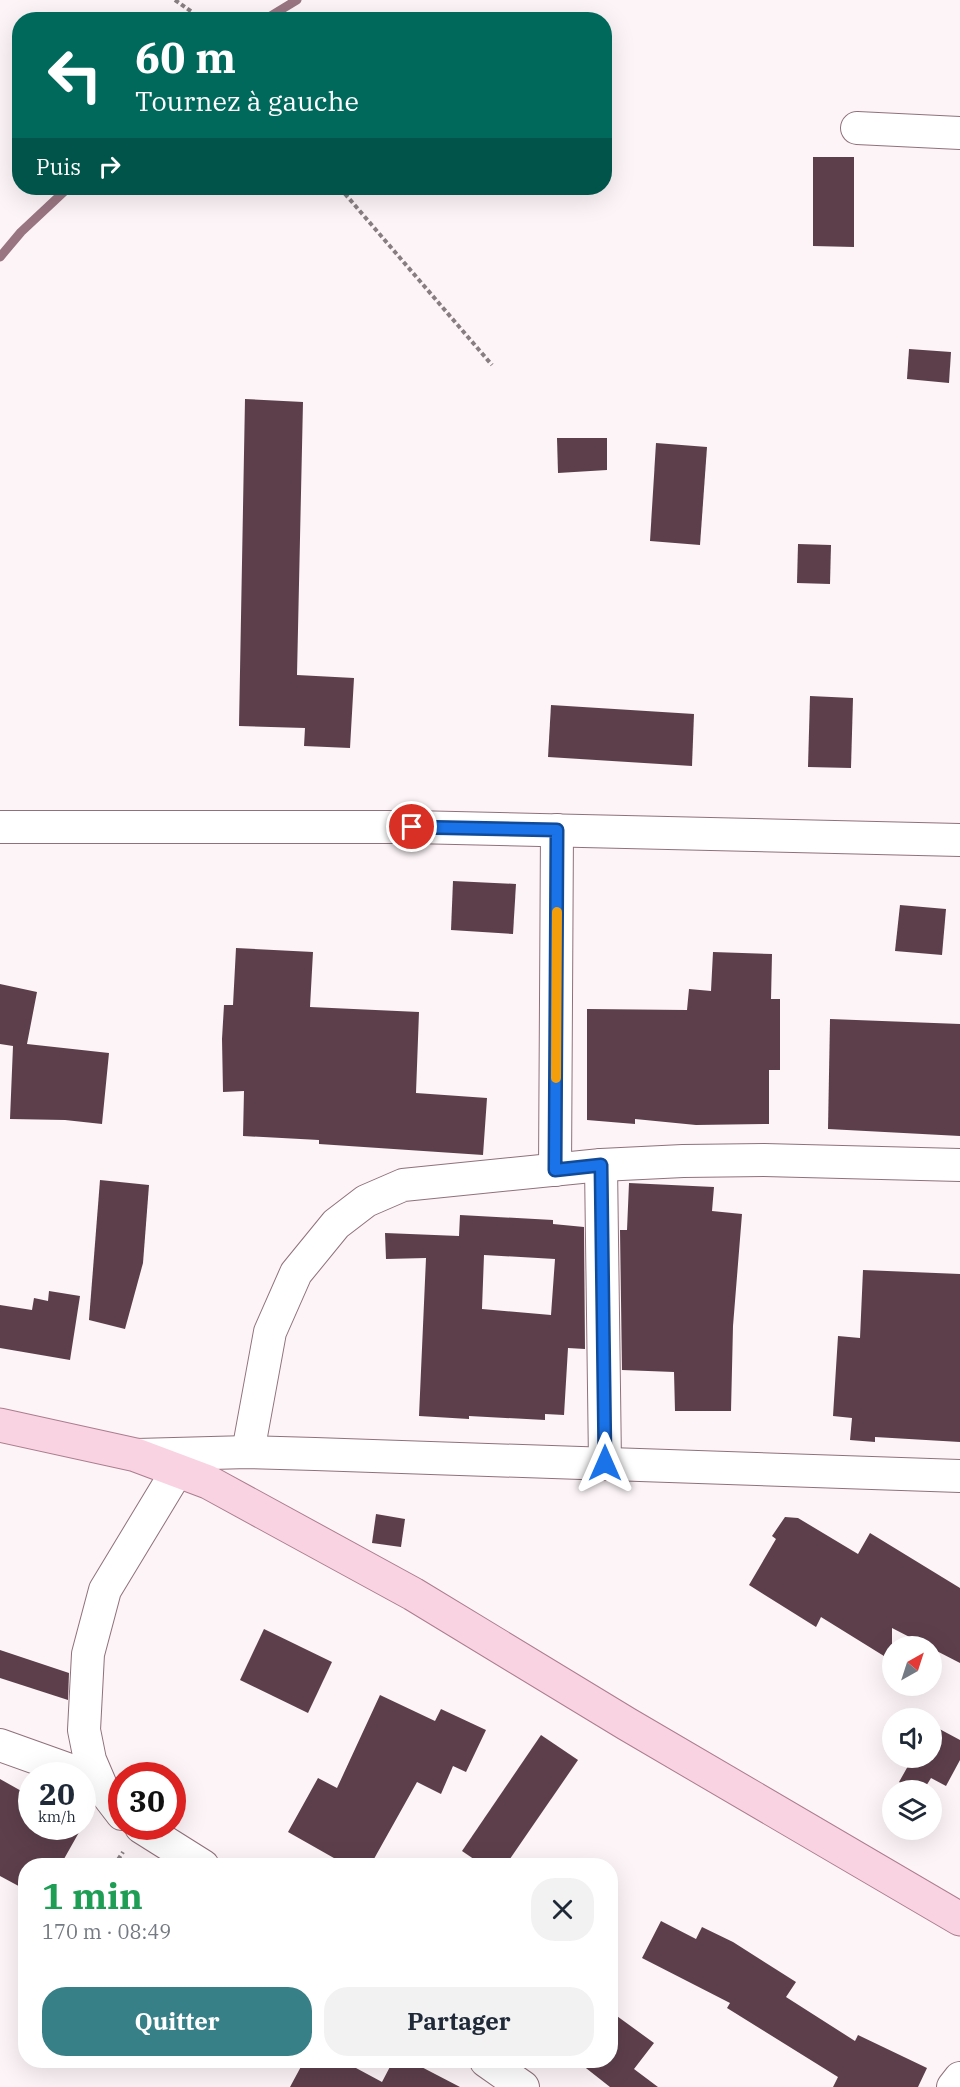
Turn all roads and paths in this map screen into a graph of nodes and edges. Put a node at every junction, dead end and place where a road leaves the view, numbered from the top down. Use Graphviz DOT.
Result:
graph roads {
  1 [pos="175,0"];
  2 [pos="192,12"];
  3 [pos="857,128"];
  4 [pos="960,133"];
  5 [pos="346,195"];
  6 [pos="492,365"];
  7 [pos="0,827"];
  8 [pos="557,830"];
  9 [pos="960,840"];
  10 [pos="601,1165"];
  11 [pos="960,1165"];
  12 [pos="555,1170"];
  13 [pos="0,1425"];
  14 [pos="248,1452"];
  15 [pos="136,1455"];
  16 [pos="605,1463"];
  17 [pos="177,1471"];
  18 [pos="960,1476"];
  19 [pos="0,1745"];
  20 [pos="98,1780"];
  21 [pos="108,1796"];
  22 [pos="162,1840"];
  23 [pos="190,1858"];
  24 [pos="960,1919"];
  25 [pos="488,2072"];
  26 [pos="960,2078"];
  27 [pos="523,2087"];
  28 [pos="953,2087"];
  1 -- 2 [label="path"];
  3 -- 4 [label="street"];
  5 -- 6 [label="path"];
  7 -- 8 [label="street"];
  8 -- 9 [label="street"];
  8 -- 12 [label="street"];
  10 -- 11 [label="street"];
  10 -- 12 [label="street"];
  10 -- 16 [label="street"];
  12 -- 14 [label="street"];
  13 -- 15 [label="main road"];
  14 -- 15 [label="street"];
  14 -- 16 [label="street"];
  15 -- 17 [label="main road"];
  16 -- 18 [label="street"];
  17 -- 20 [label="street"];
  17 -- 24 [label="main road"];
  19 -- 20 [label="street"];
  20 -- 21 [label="street"];
  22 -- 23 [label="street"];
  25 -- 27 [label="street"];
  26 -- 28 [label="street"];
}
